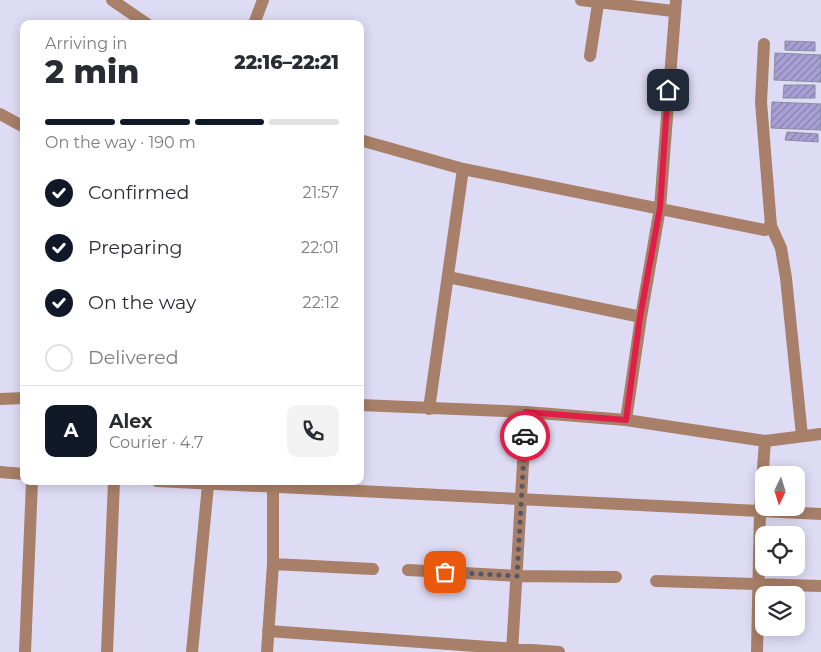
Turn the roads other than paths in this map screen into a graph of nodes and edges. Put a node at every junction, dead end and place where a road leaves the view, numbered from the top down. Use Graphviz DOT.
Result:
graph roads {
  1 [pos="112,0"];
  2 [pos="263,0"];
  3 [pos="581,0"];
  4 [pos="598,4"];
  5 [pos="674,5"];
  6 [pos="141,20"];
  7 [pos="256,20"];
  8 [pos="764,44"];
  9 [pos="590,56"];
  10 [pos="0,114"];
  11 [pos="20,125"];
  12 [pos="364,141"];
  13 [pos="463,169"];
  14 [pos="660,208"];
  15 [pos="771,226"];
  16 [pos="448,277"];
  17 [pos="640,317"];
  18 [pos="20,398"];
  19 [pos="0,399"];
  20 [pos="364,405"];
  21 [pos="429,409"];
  22 [pos="526,412"];
  23 [pos="626,420"];
  24 [pos="821,434"];
  25 [pos="802,436"];
  26 [pos="765,441"];
  27 [pos="763,466"];
  28 [pos="0,472"];
  29 [pos="20,474"];
  30 [pos="32,485"];
  31 [pos="114,485"];
  32 [pos="208,485"];
  33 [pos="273,485"];
  34 [pos="522,500"];
  35 [pos="755,511"];
  36 [pos="805,513"];
  37 [pos="821,514"];
  38 [pos="760,516"];
  39 [pos="273,564"];
  40 [pos="373,569"];
  41 [pos="408,570"];
  42 [pos="517,576"];
  43 [pos="616,577"];
  44 [pos="656,581"];
  45 [pos="758,584"];
  46 [pos="821,586"];
  47 [pos="268,631"];
  48 [pos="512,651"];
  49 [pos="25,652"];
  50 [pos="108,652"];
  51 [pos="192,652"];
  52 [pos="267,652"];
  53 [pos="559,652"];
  54 [pos="756,652"];
  1 -- 6 [label="street"];
  2 -- 7 [label="street"];
  3 -- 4 [label="street"];
  4 -- 5 [label="street"];
  4 -- 9 [label="street"];
  5 -- 14 [label="street"];
  8 -- 15 [label="street"];
  10 -- 11 [label="street"];
  12 -- 13 [label="street"];
  13 -- 14 [label="street"];
  13 -- 16 [label="street"];
  14 -- 15 [label="street"];
  14 -- 17 [label="street"];
  15 -- 25 [label="street"];
  16 -- 17 [label="street"];
  16 -- 21 [label="street"];
  17 -- 23 [label="street"];
  18 -- 19 [label="street"];
  20 -- 21 [label="street"];
  21 -- 22 [label="street"];
  22 -- 23 [label="street"];
  22 -- 34 [label="street"];
  23 -- 26 [label="street"];
  24 -- 25 [label="street"];
  25 -- 26 [label="street"];
  26 -- 27 [label="street"];
  28 -- 29 [label="street"];
  30 -- 49 [label="street"];
  31 -- 50 [label="street"];
  32 -- 51 [label="street"];
  33 -- 34 [label="street"];
  33 -- 39 [label="street"];
  34 -- 35 [label="street"];
  34 -- 42 [label="street"];
  36 -- 37 [label="street"];
  38 -- 45 [label="street"];
  39 -- 40 [label="street"];
  39 -- 47 [label="street"];
  41 -- 42 [label="street"];
  42 -- 43 [label="street"];
  42 -- 48 [label="street"];
  44 -- 45 [label="street"];
  45 -- 46 [label="street"];
  45 -- 54 [label="street"];
  47 -- 48 [label="street"];
  47 -- 52 [label="street"];
  48 -- 53 [label="street"];
}
